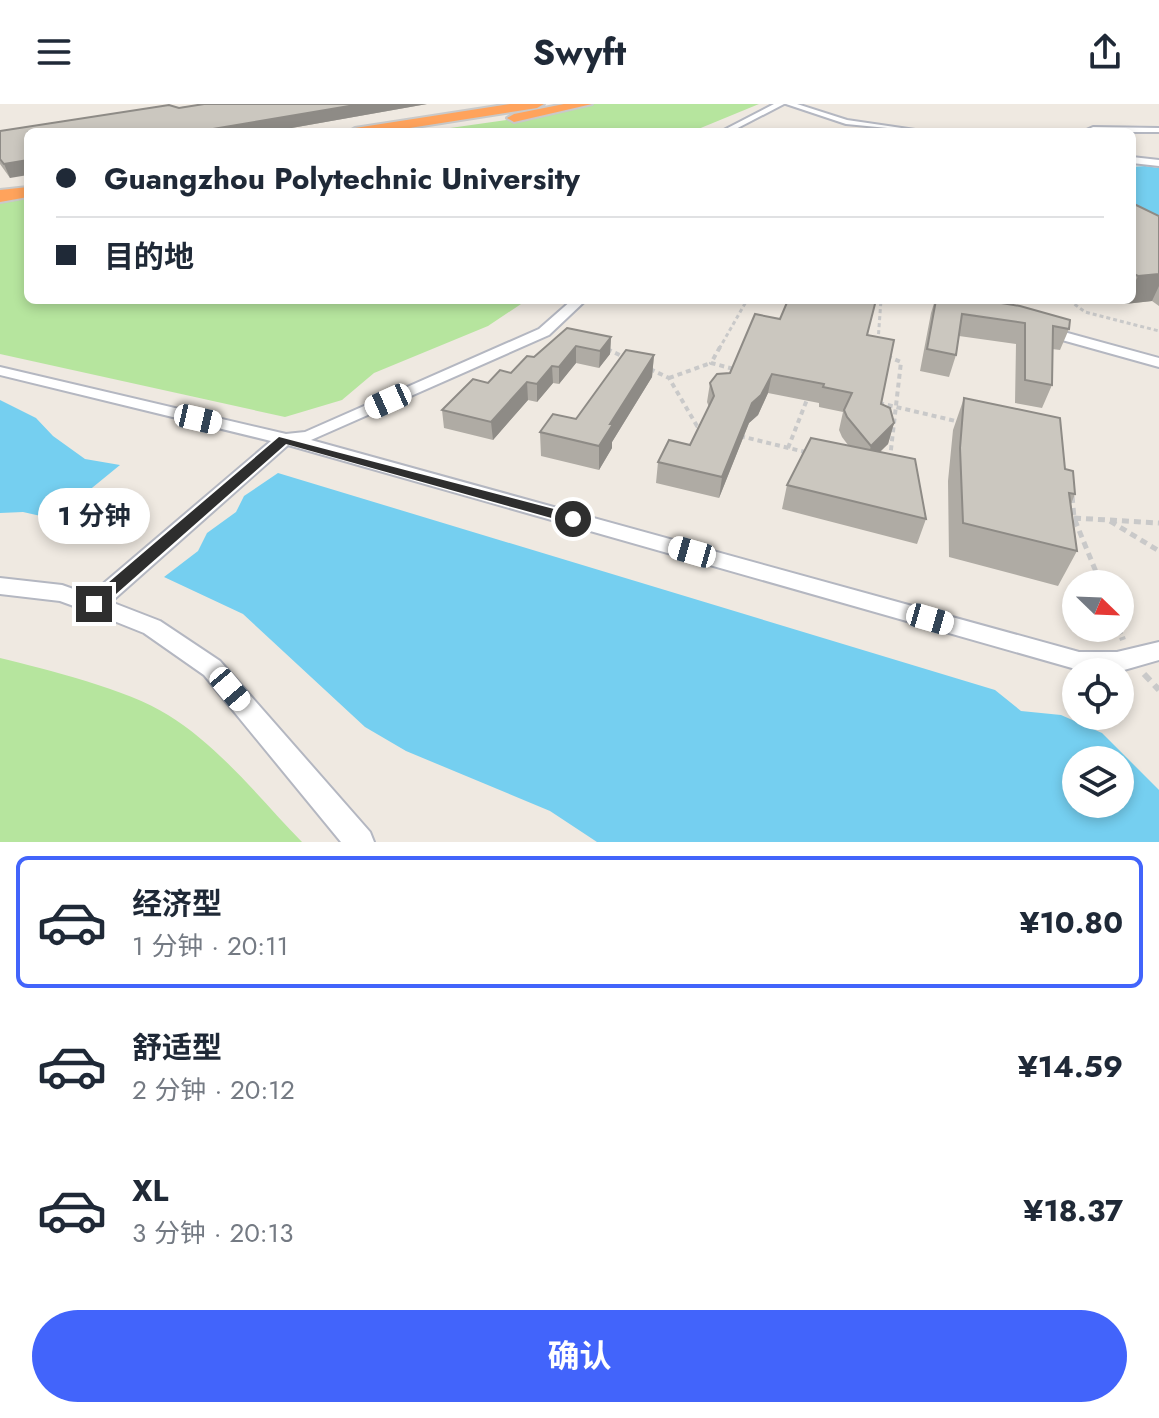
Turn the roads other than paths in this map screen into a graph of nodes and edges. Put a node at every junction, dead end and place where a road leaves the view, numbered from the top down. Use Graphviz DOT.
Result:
graph roads {
  1 [pos="537,104"];
  2 [pos="585,104"];
  3 [pos="780,104"];
  4 [pos="790,104"];
  5 [pos="381,128"];
  6 [pos="446,128"];
  7 [pos="732,128"];
  8 [pos="893,128"];
  9 [pos="1136,130"];
  10 [pos="1159,130"];
  11 [pos="1136,160"];
  12 [pos="1159,163"];
  13 [pos="24,181"];
  14 [pos="0,184"];
  15 [pos="24,193"];
  16 [pos="0,196"];
  17 [pos="576,304"];
  18 [pos="1025,324"];
  19 [pos="1159,363"];
  20 [pos="0,371"];
  21 [pos="283,440"];
  22 [pos="0,586"];
  23 [pos="94,604"];
  24 [pos="1159,651"];
  25 [pos="360,842"];
  1 -- 5 [label="highway"];
  2 -- 6 [label="highway"];
  3 -- 7 [label="street"];
  4 -- 8 [label="street"];
  9 -- 10 [label="street"];
  11 -- 12 [label="street"];
  13 -- 14 [label="highway"];
  15 -- 16 [label="highway"];
  17 -- 21 [label="street"];
  18 -- 19 [label="street"];
  20 -- 21 [label="street"];
  21 -- 23 [label="street"];
  21 -- 24 [label="street"];
  22 -- 23 [label="street"];
  23 -- 25 [label="street"];
}
